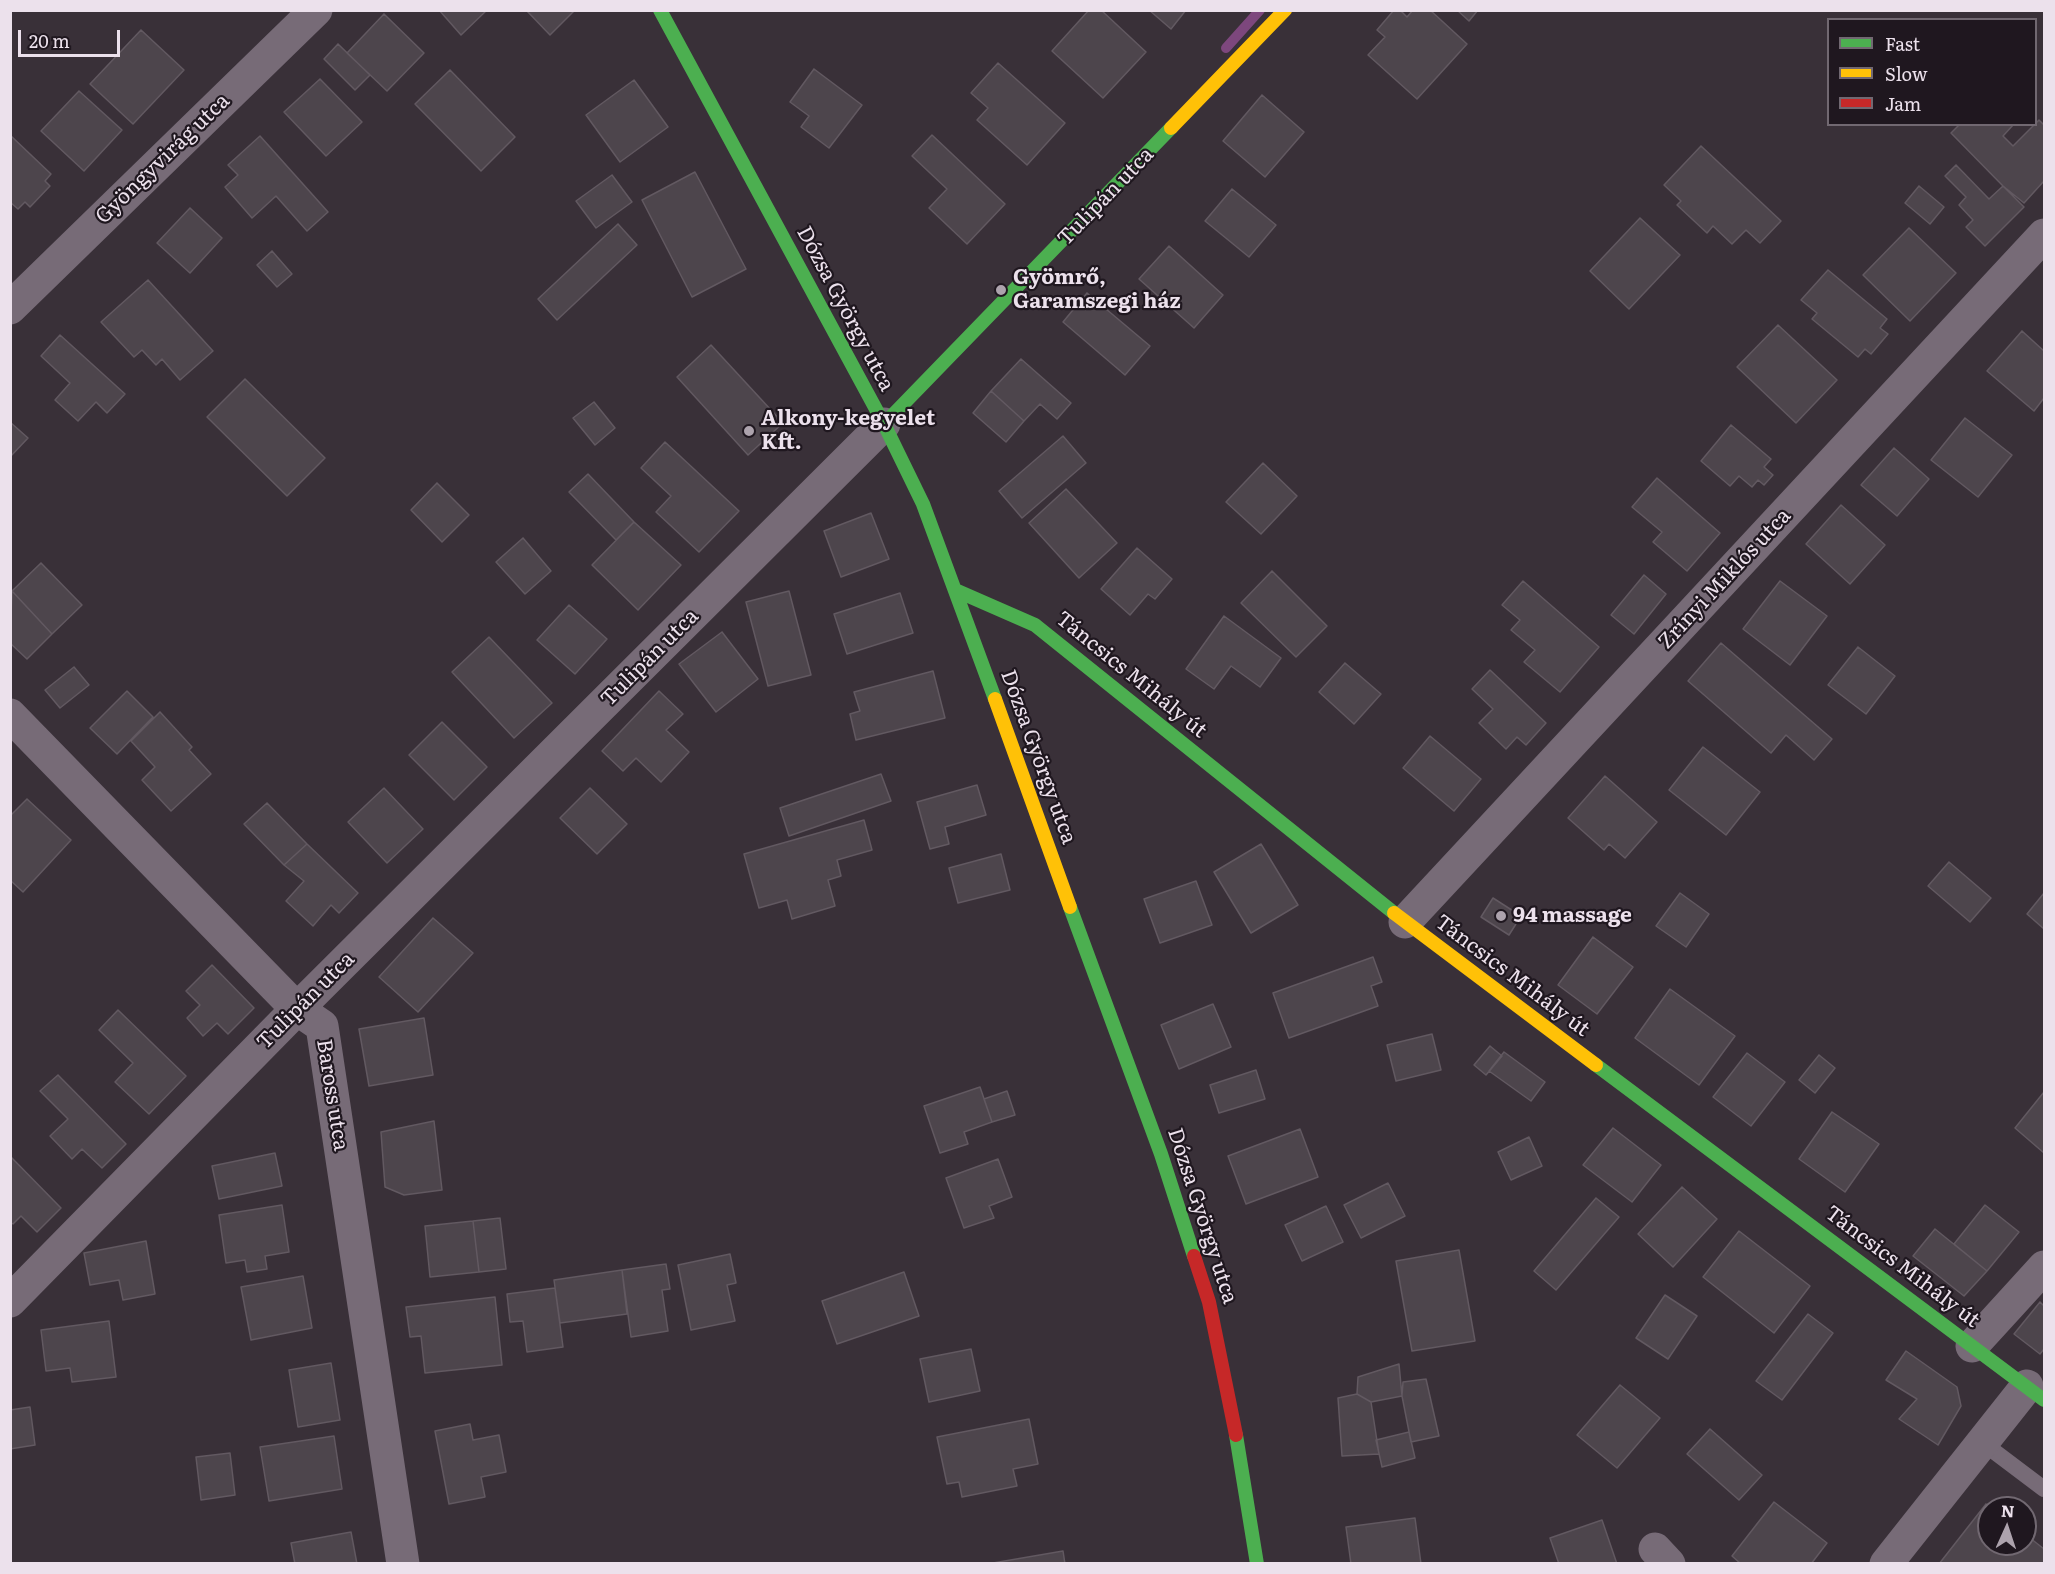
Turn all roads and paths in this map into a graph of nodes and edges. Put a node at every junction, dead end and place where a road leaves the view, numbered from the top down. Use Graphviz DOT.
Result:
graph roads {
  1 [pos="316,10"];
  2 [pos="660,10"];
  3 [pos="1285,10"];
  4 [pos="2044,235"];
  5 [pos="10,308"];
  6 [pos="884,424"];
  7 [pos="955,590"];
  8 [pos="10,715"];
  9 [pos="1405,922"];
  10 [pos="297,1009"];
  11 [pos="2044,1267"];
  12 [pos="10,1300"];
  13 [pos="1972,1346"];
  14 [pos="2036,1393"];
  15 [pos="1983,1443"];
  16 [pos="2044,1489"];
  17 [pos="403,1563"];
  18 [pos="1257,1563"];
  19 [pos="1886,1563"];
  1 -- 5 [label="street, Gyöngyvirág utca"];
  2 -- 6 [label="street, Dózsa György utca"];
  3 -- 6 [label="street, Tulipán utca"];
  4 -- 9 [label="street, Zrínyi Miklós utca"];
  6 -- 7 [label="street, Dózsa György utca"];
  6 -- 10 [label="street, Tulipán utca"];
  7 -- 9 [label="street, Táncsics Mihály út"];
  7 -- 18 [label="street, Dózsa György utca"];
  8 -- 10 [label="street, Baross utca"];
  9 -- 13 [label="street, Táncsics Mihály út"];
  10 -- 12 [label="street, Tulipán utca"];
  10 -- 17 [label="street, Baross utca"];
  11 -- 13 [label="street"];
  13 -- 14 [label="street, Táncsics Mihály út"];
  14 -- 15 [label="street"];
  15 -- 16 [label="lane"];
  15 -- 19 [label="street"];
}
